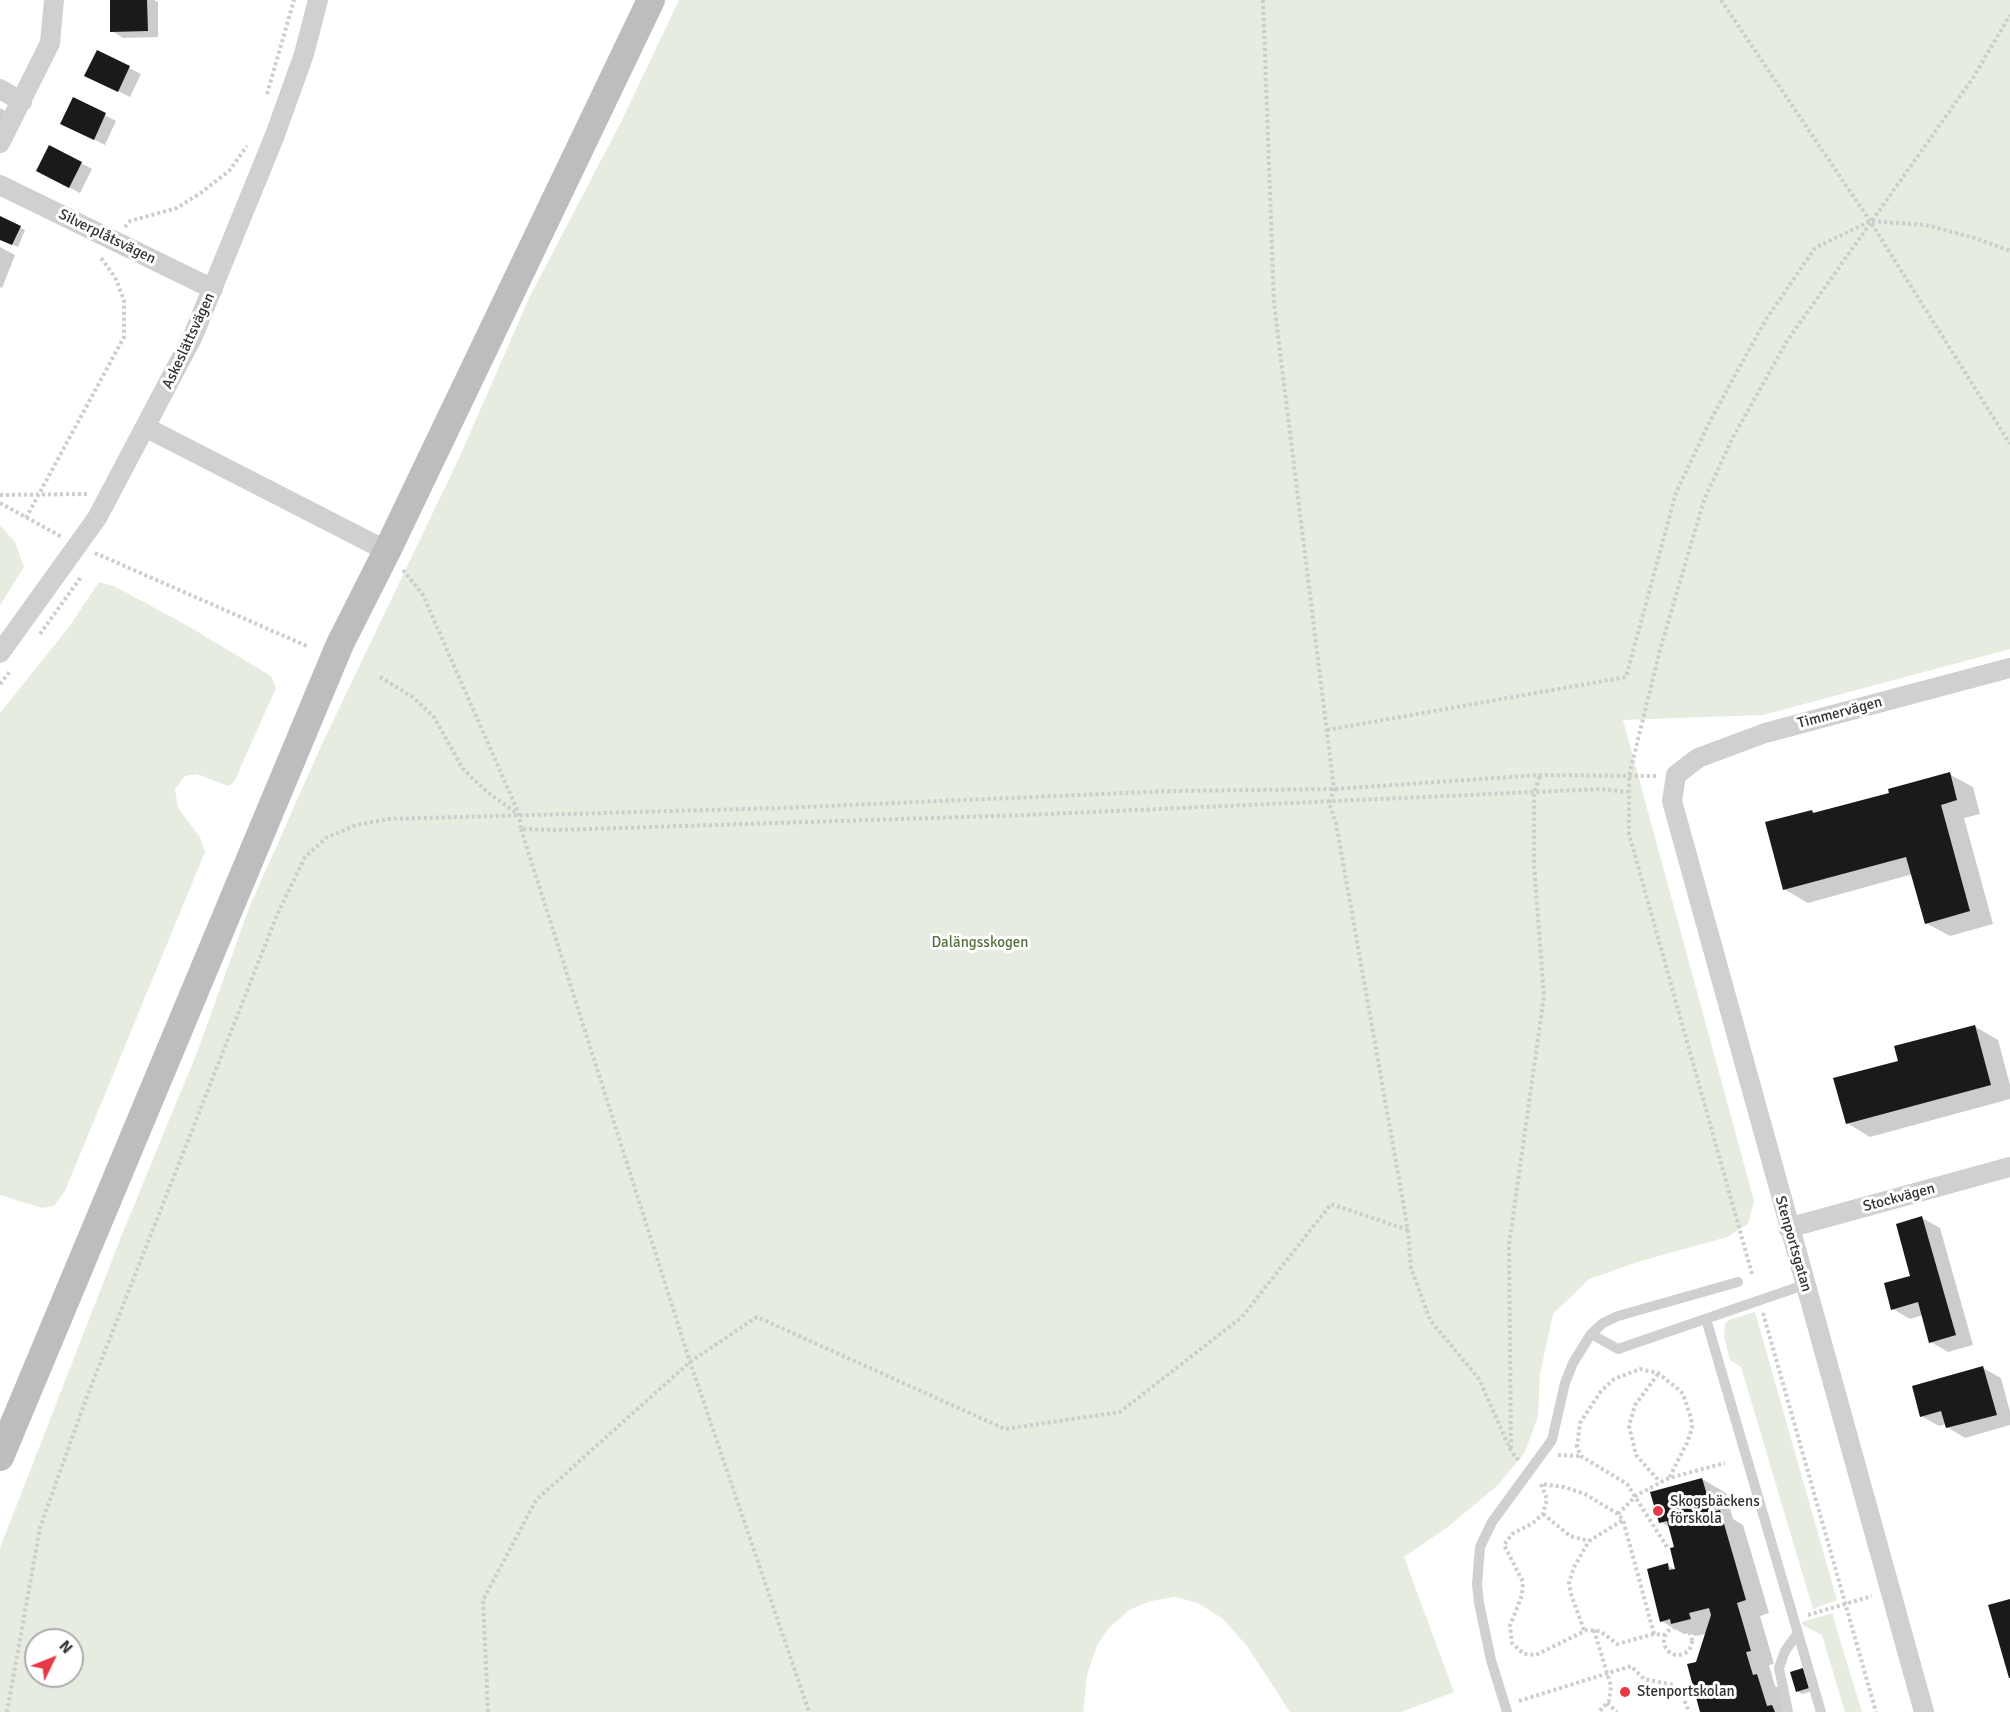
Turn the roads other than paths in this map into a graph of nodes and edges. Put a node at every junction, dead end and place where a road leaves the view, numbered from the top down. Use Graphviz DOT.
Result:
graph roads {
  1 [pos="54,0"];
  2 [pos="318,0"];
  3 [pos="651,0"];
  4 [pos="0,89"];
  5 [pos="22,102"];
  6 [pos="0,143"];
  7 [pos="0,185"];
  8 [pos="213,289"];
  9 [pos="147,428"];
  10 [pos="387,551"];
  11 [pos="0,653"];
  12 [pos="2010,668"];
  13 [pos="1676,775"];
  14 [pos="2010,1167"];
  15 [pos="1788,1228"];
  16 [pos="1738,1282"];
  17 [pos="1804,1285"];
  18 [pos="1706,1319"];
  19 [pos="1591,1334"];
  20 [pos="0,1456"];
  21 [pos="1798,1633"];
  22 [pos="1506,1709"];
  23 [pos="1788,1712"];
  24 [pos="1821,1712"];
  25 [pos="1924,1712"];
  1 -- 5 [label="street"];
  2 -- 8 [label="street, Askeslättsvägen"];
  3 -- 10 [label="main road"];
  4 -- 5 [label="street"];
  5 -- 6 [label="street"];
  7 -- 8 [label="street, Silverplåtsvägen"];
  8 -- 9 [label="street, Askeslättsvägen"];
  9 -- 10 [label="street"];
  9 -- 11 [label="street, Askeslättsvägen"];
  10 -- 20 [label="main road"];
  12 -- 13 [label="street, Timmervägen"];
  13 -- 15 [label="street, Stenportsgatan"];
  14 -- 15 [label="street, Stockvägen"];
  15 -- 17 [label="street, Stenportsgatan"];
  16 -- 19 [label="lane"];
  17 -- 18 [label="lane"];
  17 -- 25 [label="street, Stenportsgatan"];
  18 -- 19 [label="lane"];
  18 -- 21 [label="lane"];
  19 -- 22 [label="lane"];
  21 -- 23 [label="lane"];
  21 -- 24 [label="lane"];
}
